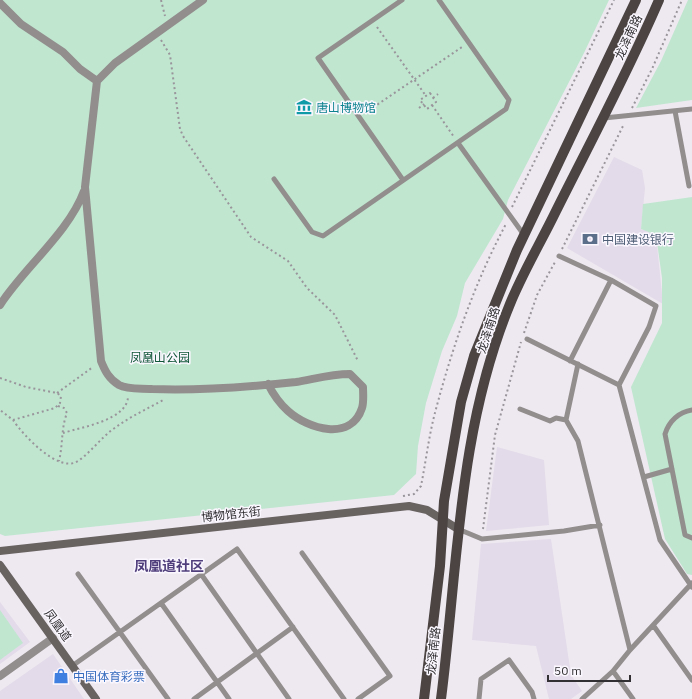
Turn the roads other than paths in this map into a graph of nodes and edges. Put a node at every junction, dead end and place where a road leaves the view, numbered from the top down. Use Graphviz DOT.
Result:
graph roads {
  1 [pos="203,0"];
  2 [pos="402,0"];
  3 [pos="439,0"];
  4 [pos="636,0"];
  5 [pos="659,0"];
  6 [pos="0,2"];
  7 [pos="97,81"];
  8 [pos="692,108"];
  9 [pos="675,111"];
  10 [pos="603,118"];
  11 [pos="458,143"];
  12 [pos="274,179"];
  13 [pos="403,180"];
  14 [pos="689,186"];
  15 [pos="85,187"];
  16 [pos="524,235"];
  17 [pos="559,256"];
  18 [pos="611,280"];
  19 [pos="0,305"];
  20 [pos="527,339"];
  21 [pos="570,361"];
  22 [pos="578,364"];
  23 [pos="268,384"];
  24 [pos="619,385"];
  25 [pos="520,409"];
  26 [pos="692,410"];
  27 [pos="566,420"];
  28 [pos="672,470"];
  29 [pos="644,477"];
  30 [pos="444,518"];
  31 [pos="600,525"];
  32 [pos="458,529"];
  33 [pos="692,538"];
  34 [pos="0,551"];
  35 [pos="302,553"];
  36 [pos="0,565"];
  37 [pos="78,574"];
  38 [pos="201,574"];
  39 [pos="692,585"];
  40 [pos="161,603"];
  41 [pos="653,625"];
  42 [pos="293,627"];
  43 [pos="120,632"];
  44 [pos="53,638"];
  45 [pos="630,650"];
  46 [pos="257,654"];
  47 [pos="72,666"];
  48 [pos="613,671"];
  49 [pos="0,676"];
  50 [pos="692,680"];
  51 [pos="217,682"];
  52 [pos="96,699"];
  53 [pos="168,699"];
  54 [pos="194,699"];
  55 [pos="229,699"];
  56 [pos="289,699"];
  57 [pos="344,699"];
  58 [pos="358,699"];
  59 [pos="424,699"];
  60 [pos="441,699"];
  61 [pos="479,699"];
  62 [pos="534,699"];
  63 [pos="582,699"];
  64 [pos="633,699"];
  1 -- 7 [label="street"];
  2 -- 13 [label="lane"];
  3 -- 11 [label="lane"];
  4 -- 16 [label="main road, 龙泽南路"];
  5 -- 10 [label="main road, 龙泽南路"];
  6 -- 7 [label="street"];
  7 -- 15 [label="street"];
  8 -- 9 [label="lane"];
  9 -- 10 [label="lane"];
  9 -- 14 [label="lane"];
  10 -- 32 [label="main road, 龙泽南路"];
  11 -- 13 [label="lane"];
  11 -- 16 [label="lane"];
  12 -- 13 [label="lane"];
  15 -- 19 [label="street"];
  15 -- 23 [label="street"];
  16 -- 30 [label="main road, 龙泽南路"];
  17 -- 18 [label="lane"];
  18 -- 21 [label="lane"];
  18 -- 24 [label="lane"];
  20 -- 21 [label="lane"];
  21 -- 22 [label="lane"];
  22 -- 24 [label="lane"];
  22 -- 27 [label="lane"];
  23 -- 23 [label="street"];
  24 -- 29 [label="lane"];
  25 -- 27 [label="lane"];
  26 -- 28 [label="lane"];
  27 -- 31 [label="lane"];
  28 -- 29 [label="lane"];
  28 -- 33 [label="lane"];
  29 -- 39 [label="lane"];
  30 -- 32 [label="street, 博物馆东街"];
  30 -- 34 [label="street, 博物馆东街"];
  30 -- 59 [label="main road, 龙泽南路"];
  31 -- 32 [label="lane"];
  31 -- 45 [label="lane"];
  32 -- 60 [label="main road, 龙泽南路"];
  35 -- 58 [label="lane"];
  36 -- 44 [label="street, 凤凰道"];
  37 -- 43 [label="lane"];
  38 -- 40 [label="lane"];
  38 -- 42 [label="lane"];
  38 -- 46 [label="lane"];
  39 -- 41 [label="lane"];
  40 -- 43 [label="lane"];
  40 -- 51 [label="lane"];
  41 -- 45 [label="lane"];
  41 -- 50 [label="lane"];
  42 -- 46 [label="lane"];
  42 -- 57 [label="lane"];
  43 -- 47 [label="lane"];
  43 -- 53 [label="lane"];
  44 -- 47 [label="street, 凤凰道"];
  44 -- 49 [label="street"];
  45 -- 48 [label="lane"];
  46 -- 51 [label="lane"];
  46 -- 56 [label="lane"];
  47 -- 52 [label="street, 凤凰道"];
  48 -- 63 [label="lane"];
  48 -- 64 [label="lane"];
  51 -- 54 [label="lane"];
  51 -- 55 [label="lane"];
  61 -- 62 [label="lane"];
}
